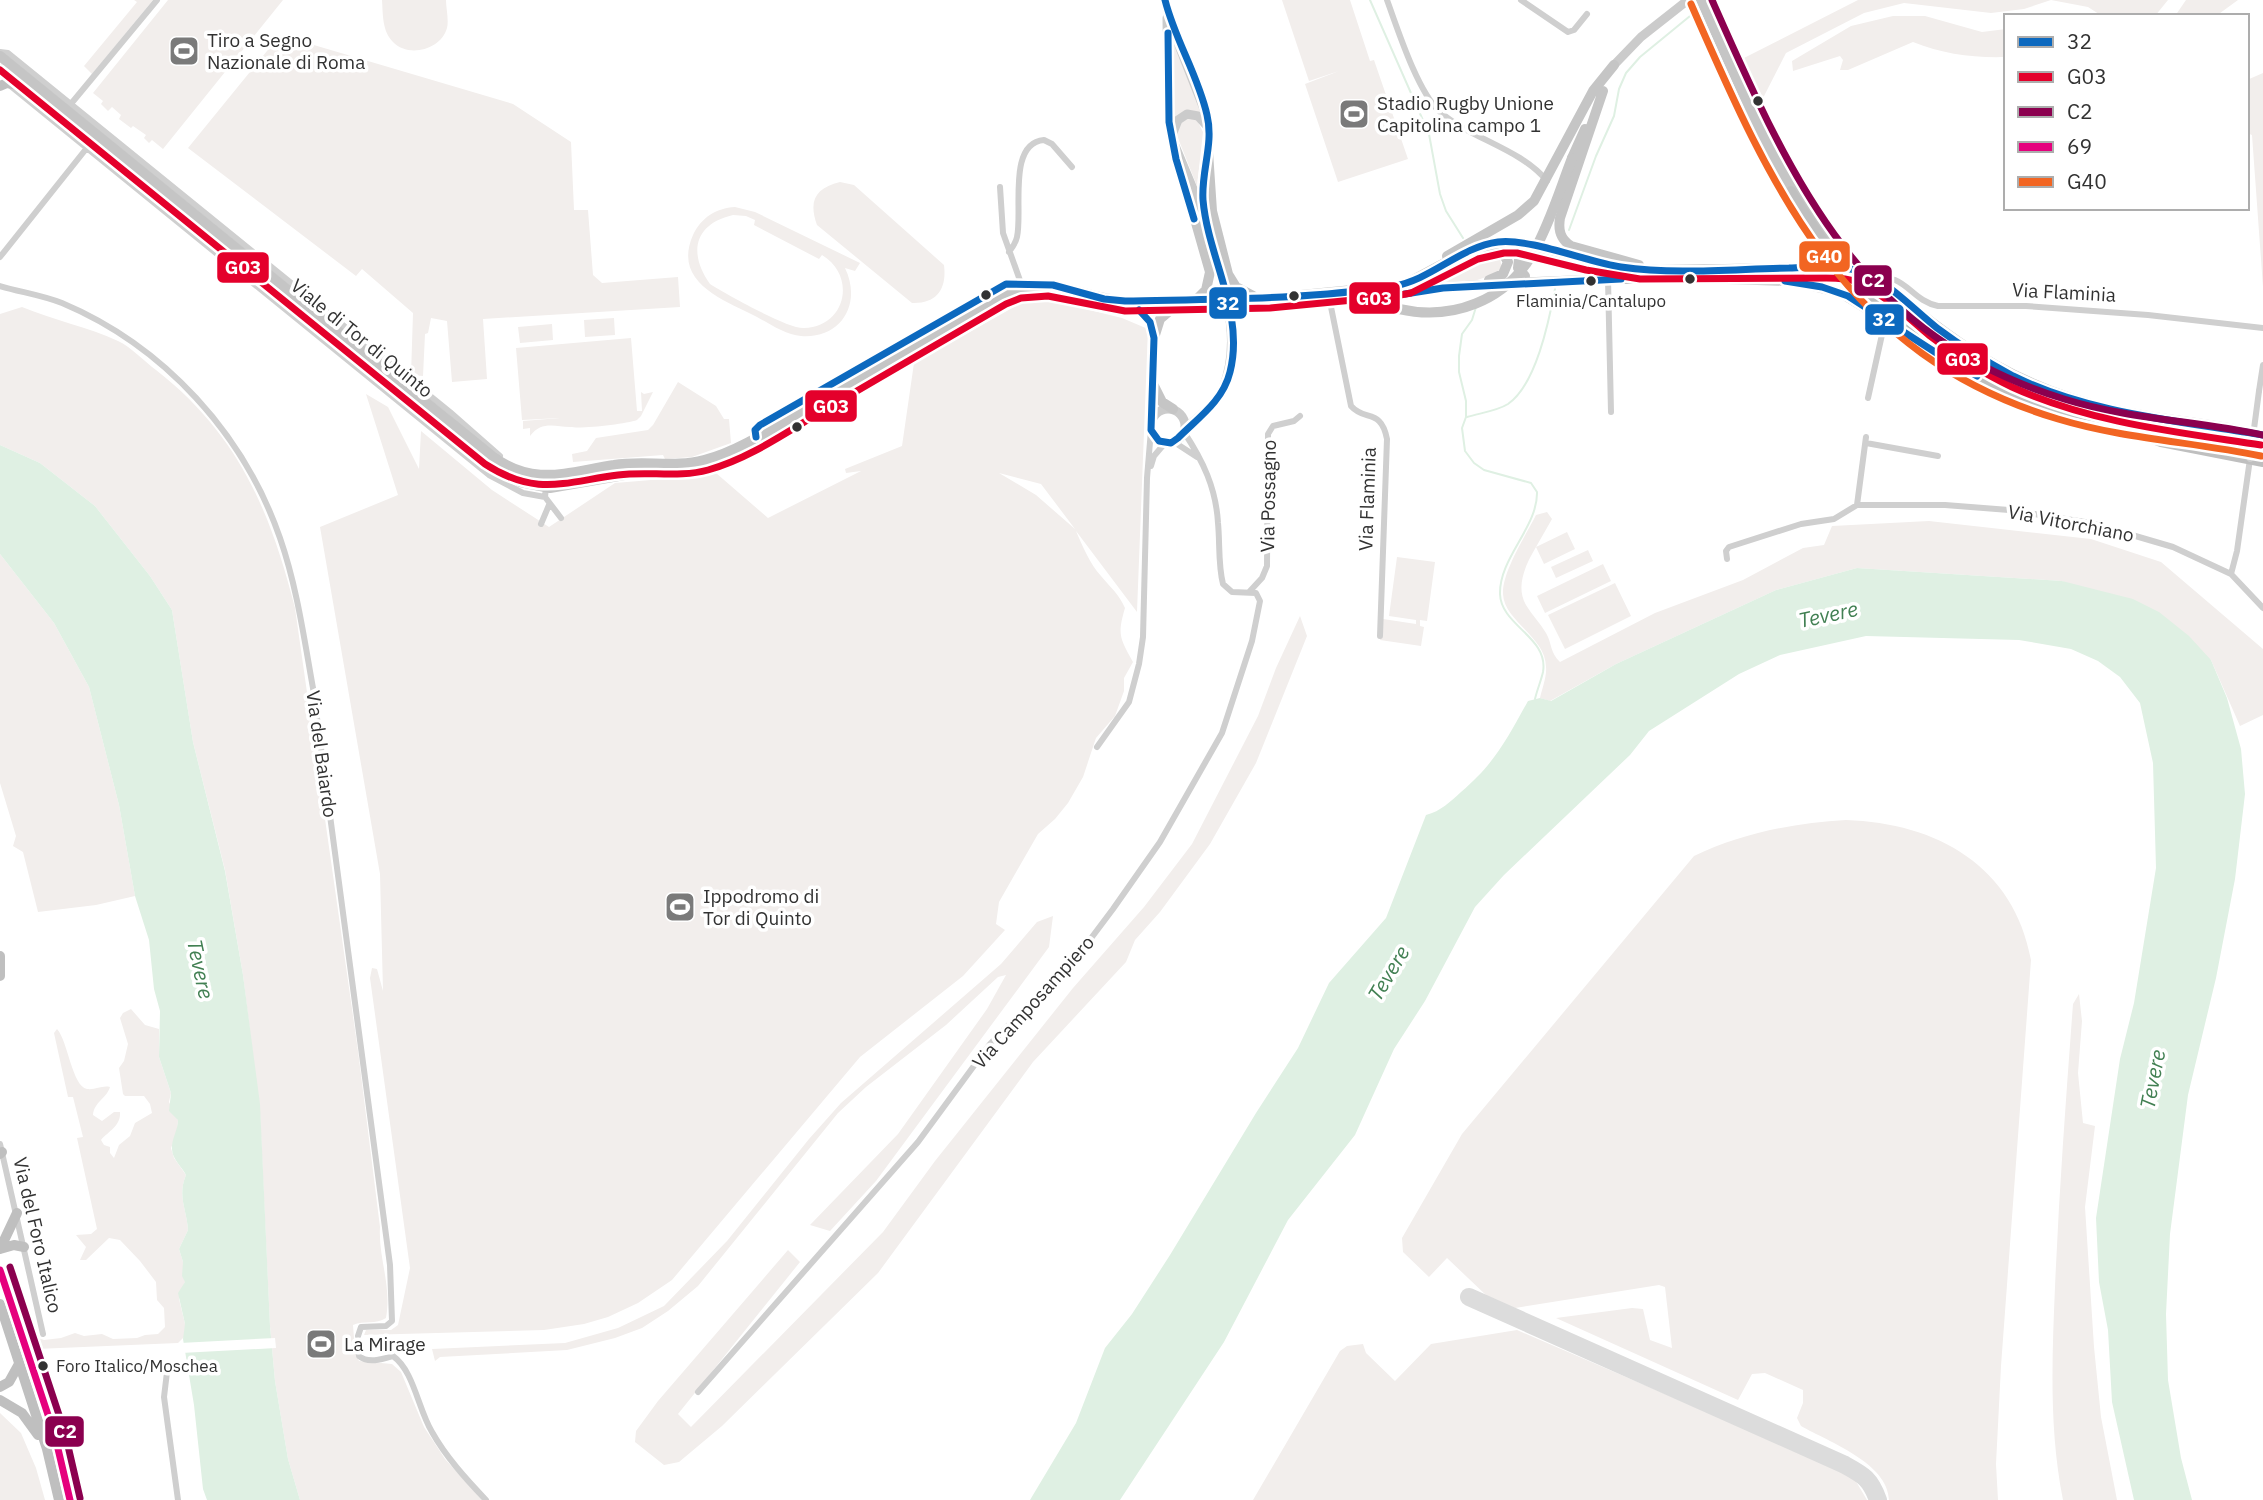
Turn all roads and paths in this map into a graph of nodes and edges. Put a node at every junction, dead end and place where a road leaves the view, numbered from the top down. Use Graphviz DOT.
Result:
graph roads {
  1 [pos="157,0"];
  2 [pos="1387,0"];
  3 [pos="1521,0"];
  4 [pos="1688,0"];
  5 [pos="1701,0"];
  6 [pos="1708,0"];
  7 [pos="1166,3"];
  8 [pos="1587,14"];
  9 [pos="1713,19"];
  10 [pos="0,54"];
  11 [pos="1614,65"];
  12 [pos="0,69"];
  13 [pos="3,84"];
  14 [pos="20,85"];
  15 [pos="1603,91"];
  16 [pos="26,99"];
  17 [pos="70,104"];
  18 [pos="88,119"];
  19 [pos="77,120"];
  20 [pos="1209,128"];
  21 [pos="83,135"];
  22 [pos="1172,139"];
  23 [pos="86,149"];
  24 [pos="1208,152"];
  25 [pos="1072,167"];
  26 [pos="1547,181"];
  27 [pos="999,187"];
  28 [pos="1791,191"];
  29 [pos="147,192"];
  30 [pos="1560,218"];
  31 [pos="1206,224"];
  32 [pos="215,226"];
  33 [pos="1478,247"];
  34 [pos="1552,251"];
  35 [pos="1009,252"];
  36 [pos="0,257"];
  37 [pos="1826,267"];
  38 [pos="1434,269"];
  39 [pos="1725,269"];
  40 [pos="1659,271"];
  41 [pos="1608,279"];
  42 [pos="1792,281"];
  43 [pos="1542,282"];
  44 [pos="1870,282"];
  45 [pos="1475,285"];
  46 [pos="0,286"];
  47 [pos="1022,286"];
  48 [pos="1892,290"];
  49 [pos="1264,299"];
  50 [pos="1360,299"];
  51 [pos="1195,300"];
  52 [pos="1330,302"];
  53 [pos="1172,309"];
  54 [pos="1139,310"];
  55 [pos="1885,321"];
  56 [pos="2263,328"];
  57 [pos="1154,338"];
  58 [pos="1917,339"];
  59 [pos="2263,365"];
  60 [pos="1153,380"];
  61 [pos="1868,398"];
  62 [pos="2105,408"];
  63 [pos="1176,411"];
  64 [pos="1205,411"];
  65 [pos="1611,412"];
  66 [pos="2088,415"];
  67 [pos="1300,416"];
  68 [pos="1151,426"];
  69 [pos="1185,431"];
  70 [pos="2263,435"];
  71 [pos="757,440"];
  72 [pos="1170,443"];
  73 [pos="2263,446"];
  74 [pos="1938,456"];
  75 [pos="2250,459"];
  76 [pos="1202,461"];
  77 [pos="2263,461"];
  78 [pos="547,476"];
  79 [pos="1147,478"];
  80 [pos="545,492"];
  81 [pos="550,505"];
  82 [pos="1857,505"];
  83 [pos="561,518"];
  84 [pos="541,524"];
  85 [pos="1727,559"];
  86 [pos="2231,574"];
  87 [pos="1250,591"];
  88 [pos="2263,608"];
  89 [pos="1380,636"];
  90 [pos="1097,747"];
  91 [pos="0,956"];
  92 [pos="0,976"];
  93 [pos="1,1150"];
  94 [pos="17,1213"];
  95 [pos="24,1247"];
  96 [pos="0,1249"];
  97 [pos="0,1259"];
  98 [pos="0,1270"];
  99 [pos="5,1286"];
  100 [pos="0,1304"];
  101 [pos="43,1334"];
  102 [pos="358,1336"];
  103 [pos="358,1345"];
  104 [pos="19,1364"];
  105 [pos="167,1372"];
  106 [pos="0,1387"];
  107 [pos="698,1392"];
  108 [pos="0,1400"];
  109 [pos="47,1449"];
  110 [pos="59,1500"];
  111 [pos="70,1500"];
  112 [pos="178,1500"];
  113 [pos="486,1500"];
  1 -- 17 [label="street"];
  2 -- 26 [label="street"];
  3 -- 8 [label="street"];
  4 -- 11 [label="street"];
  5 -- 9 [label="main road"];
  6 -- 9 [label="main road"];
  7 -- 20 [label="street"];
  7 -- 22 [label="street"];
  9 -- 28 [label="main road"];
  9 -- 44 [label="main road"];
  10 -- 17 [label="street, Viale di Tor di Quinto"];
  10 -- 19 [label="main road, Viale di Tor di Quinto"];
  11 -- 15 [label="main road"];
  11 -- 26 [label="main road"];
  12 -- 14 [label="main road, Viale di Tor di Quinto"];
  13 -- 14 [label="highway"];
  13 -- 16 [label="street, Viale di Tor di Quinto"];
  14 -- 16 [label="street"];
  14 -- 21 [label="main road, Viale di Tor di Quinto"];
  15 -- 30 [label="main road"];
  15 -- 50 [label="main road, bridge"];
  16 -- 23 [label="street, Viale di Tor di Quinto"];
  17 -- 18 [label="street, Viale di Tor di Quinto"];
  18 -- 19 [label="street"];
  18 -- 32 [label="street, Viale di Tor di Quinto"];
  19 -- 32 [label="main road, Viale di Tor di Quinto"];
  20 -- 22 [label="street"];
  20 -- 24 [label="street"];
  21 -- 23 [label="street"];
  21 -- 29 [label="main road, Viale di Tor di Quinto"];
  22 -- 31 [label="street"];
  22 -- 51 [label="main road"];
  23 -- 29 [label="street, Viale di Tor di Quinto"];
  23 -- 36 [label="street"];
  24 -- 31 [label="street"];
  24 -- 49 [label="main road"];
  25 -- 35 [label="street"];
  26 -- 30 [label="main road"];
  26 -- 38 [label="main road"];
  27 -- 35 [label="street"];
  28 -- 58 [label="highway"];
  29 -- 80 [label="main road, Viale di Tor di Quinto"];
  30 -- 40 [label="main road"];
  31 -- 64 [label="street, bridge"];
  32 -- 78 [label="main road, Viale di Tor di Quinto"];
  33 -- 34 [label="main road"];
  33 -- 38 [label="main road"];
  33 -- 45 [label="main road"];
  34 -- 40 [label="main road"];
  34 -- 43 [label="main road"];
  35 -- 47 [label="street"];
  37 -- 39 [label="highway"];
  38 -- 49 [label="main road"];
  39 -- 40 [label="main road"];
  41 -- 42 [label="main road"];
  41 -- 43 [label="main road"];
  41 -- 65 [label="street"];
  42 -- 55 [label="highway"];
  43 -- 45 [label="main road"];
  44 -- 56 [label="street, Via Flaminia"];
  44 -- 62 [label="highway"];
  45 -- 50 [label="main road"];
  46 -- 102 [label="street, Via del Baiardo"];
  47 -- 51 [label="main road, Viale di Tor di Quinto"];
  47 -- 71 [label="main road, Viale di Tor di Quinto"];
  48 -- 62 [label="highway"];
  49 -- 51 [label="main road"];
  50 -- 52 [label="main road"];
  52 -- 53 [label="main road"];
  52 -- 89 [label="street, Via Flaminia"];
  53 -- 54 [label="main road"];
  53 -- 57 [label="main road"];
  54 -- 57 [label="main road"];
  54 -- 71 [label="main road, Viale di Tor di Quinto"];
  55 -- 58 [label="highway"];
  55 -- 61 [label="street"];
  57 -- 60 [label="main road"];
  58 -- 66 [label="highway"];
  59 -- 75 [label="street, bridge"];
  60 -- 63 [label="main road"];
  60 -- 68 [label="main road"];
  62 -- 70 [label="highway"];
  63 -- 64 [label="street"];
  63 -- 68 [label="street"];
  63 -- 69 [label="street"];
  64 -- 69 [label="street"];
  66 -- 73 [label="highway"];
  66 -- 75 [label="highway"];
  67 -- 87 [label="street, Via Possagno"];
  68 -- 72 [label="street"];
  68 -- 79 [label="street"];
  69 -- 72 [label="street"];
  69 -- 76 [label="street"];
  71 -- 78 [label="main road, Viale di Tor di Quinto"];
  71 -- 80 [label="main road, Viale di Tor di Quinto"];
  72 -- 76 [label="street"];
  72 -- 79 [label="street"];
  74 -- 82 [label="street"];
  75 -- 77 [label="highway"];
  75 -- 86 [label="street"];
  76 -- 87 [label="street"];
  78 -- 80 [label="street"];
  79 -- 90 [label="street"];
  80 -- 81 [label="street"];
  81 -- 83 [label="street"];
  81 -- 84 [label="street"];
  82 -- 85 [label="street, Via Vitorchiano"];
  82 -- 86 [label="street, Via Vitorchiano"];
  86 -- 88 [label="street, Via Vitorchiano"];
  87 -- 107 [label="street, Via Camposampiero"];
  91 -- 92 [label="highway"];
  93 -- 94 [label="street, Via del Foro Italico"];
  94 -- 95 [label="street, Via del Foro Italico"];
  94 -- 96 [label="highway"];
  95 -- 96 [label="highway"];
  95 -- 101 [label="street, Via del Foro Italico"];
  97 -- 99 [label="highway"];
  98 -- 99 [label="highway, Via del Foro Italico"];
  99 -- 111 [label="highway, Via del Foro Italico"];
  100 -- 104 [label="highway"];
  103 -- 113 [label="street"];
  104 -- 106 [label="highway"];
  104 -- 109 [label="highway"];
  105 -- 112 [label="street"];
  108 -- 109 [label="highway"];
  109 -- 110 [label="highway"];
}
